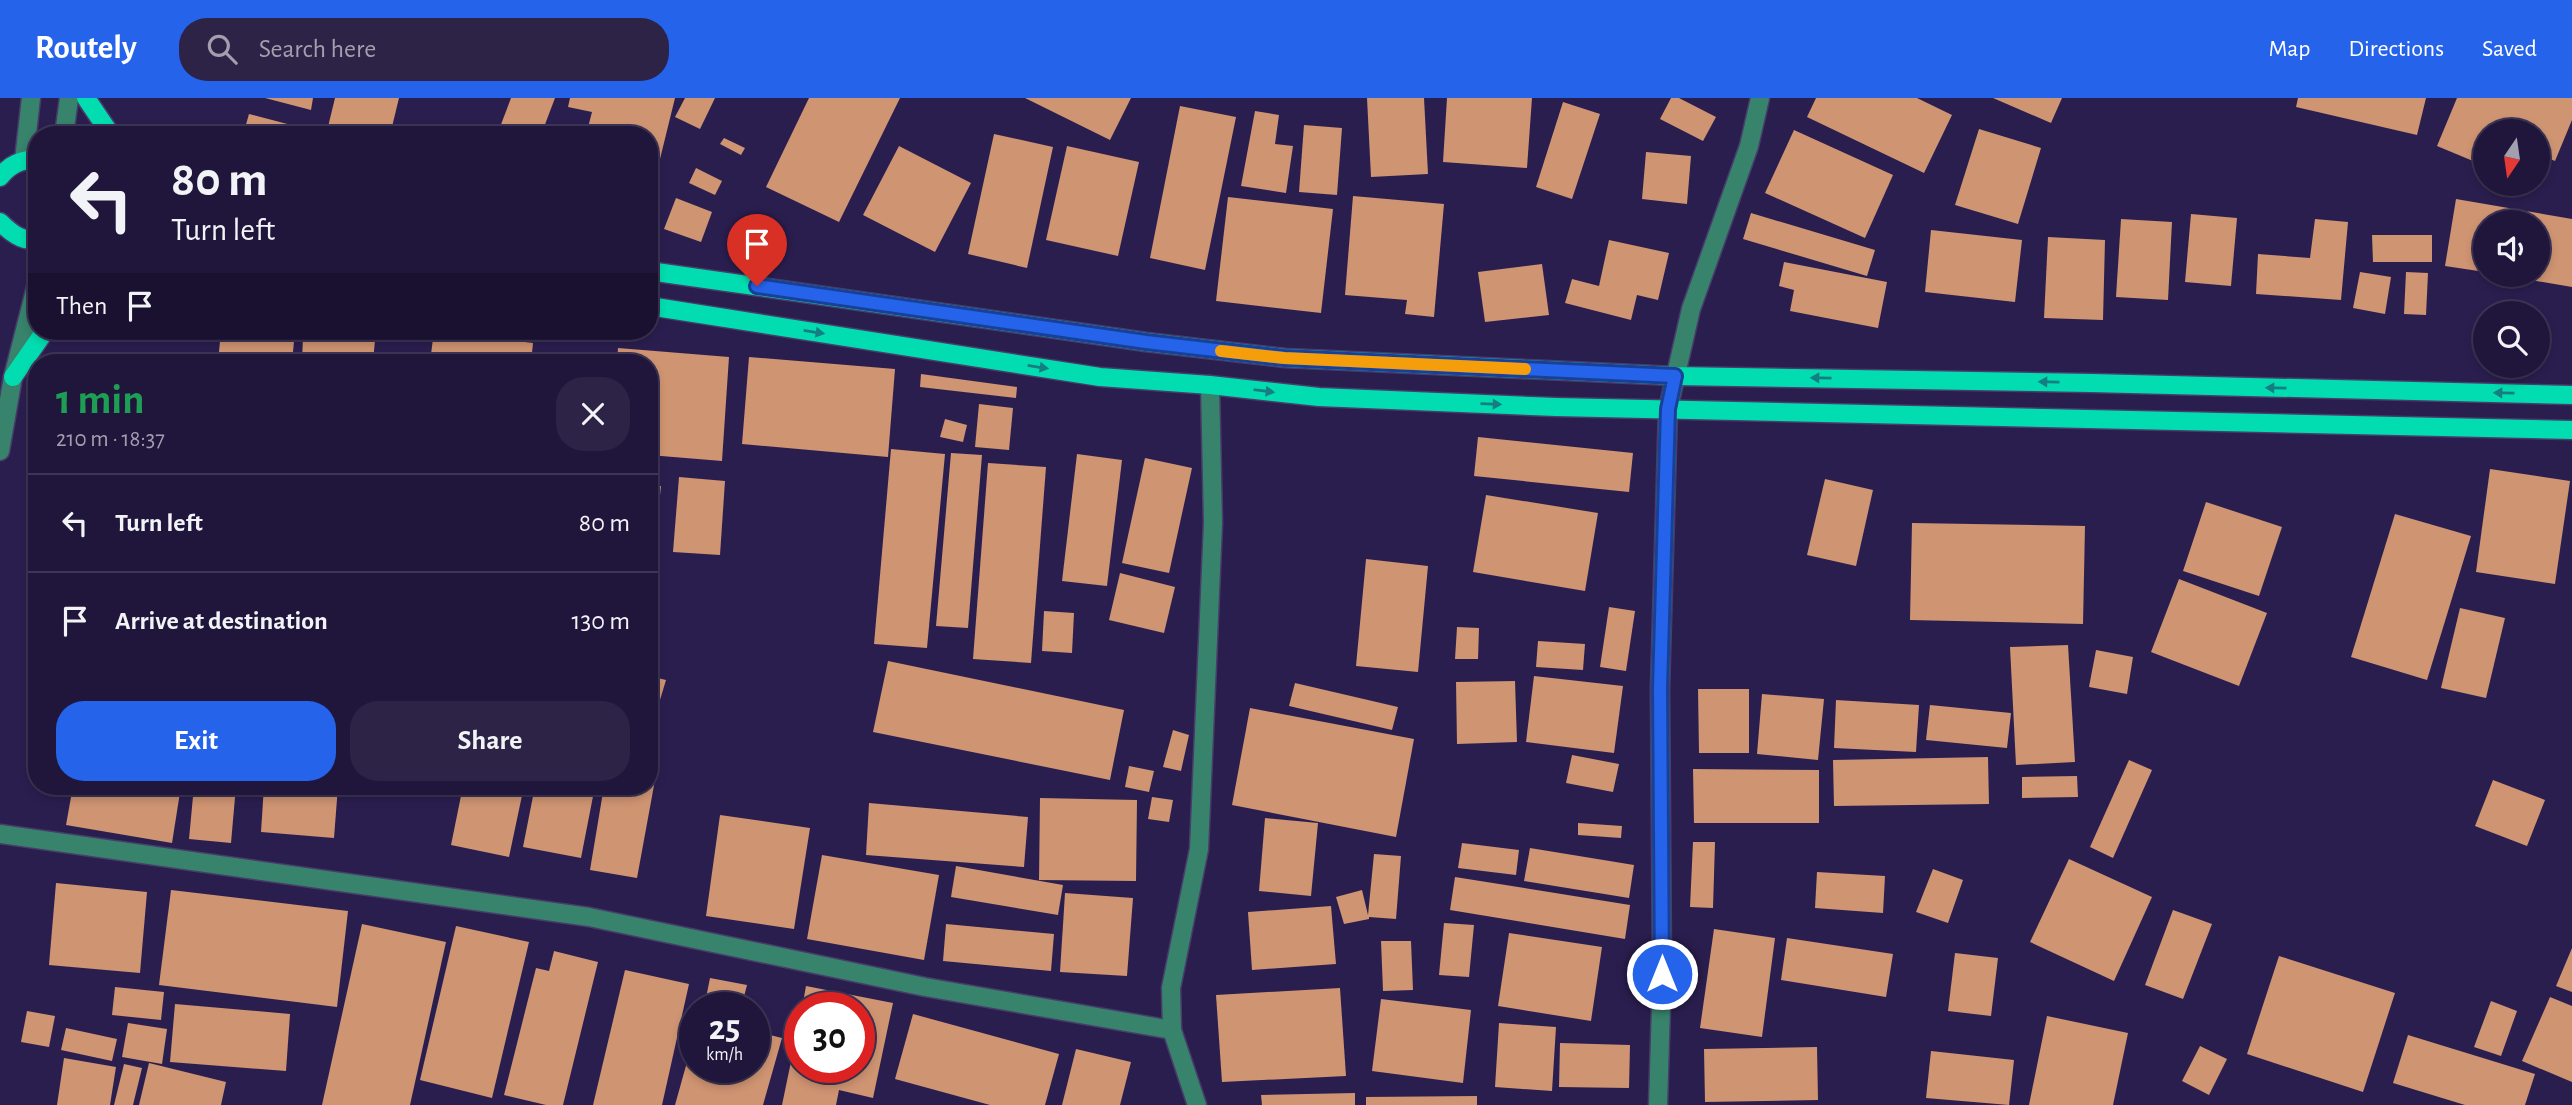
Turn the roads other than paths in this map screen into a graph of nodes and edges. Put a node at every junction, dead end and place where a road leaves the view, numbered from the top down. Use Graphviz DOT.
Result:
graph roads {
  1 [pos="31,98"];
  2 [pos="69,98"];
  3 [pos="86,98"];
  4 [pos="1760,98"];
  5 [pos="65,126"];
  6 [pos="105,126"];
  7 [pos="14,165"];
  8 [pos="0,224"];
  9 [pos="28,239"];
  10 [pos="658,272"];
  11 [pos="658,307"];
  12 [pos="28,318"];
  13 [pos="28,355"];
  14 [pos="1675,376"];
  15 [pos="13,377"];
  16 [pos="1210,385"];
  17 [pos="2572,395"];
  18 [pos="1668,409"];
  19 [pos="2572,430"];
  20 [pos="0,450"];
  21 [pos="0,834"];
  22 [pos="1172,1030"];
  23 [pos="1197,1105"];
  24 [pos="1658,1105"];
  1 -- 7 [label="street"];
  2 -- 5 [label="street"];
  3 -- 6 [label="main road"];
  4 -- 14 [label="street"];
  8 -- 9 [label="main road"];
  10 -- 14 [label="main road"];
  11 -- 16 [label="main road, one-way"];
  12 -- 15 [label="street"];
  13 -- 15 [label="main road"];
  17 -- 14 [label="main road, one-way"];
  14 -- 18 [label="street"];
  15 -- 20 [label="street"];
  16 -- 18 [label="main road, one-way"];
  16 -- 22 [label="street"];
  18 -- 19 [label="main road"];
  18 -- 24 [label="street"];
  21 -- 22 [label="street"];
  22 -- 23 [label="street"];
}
